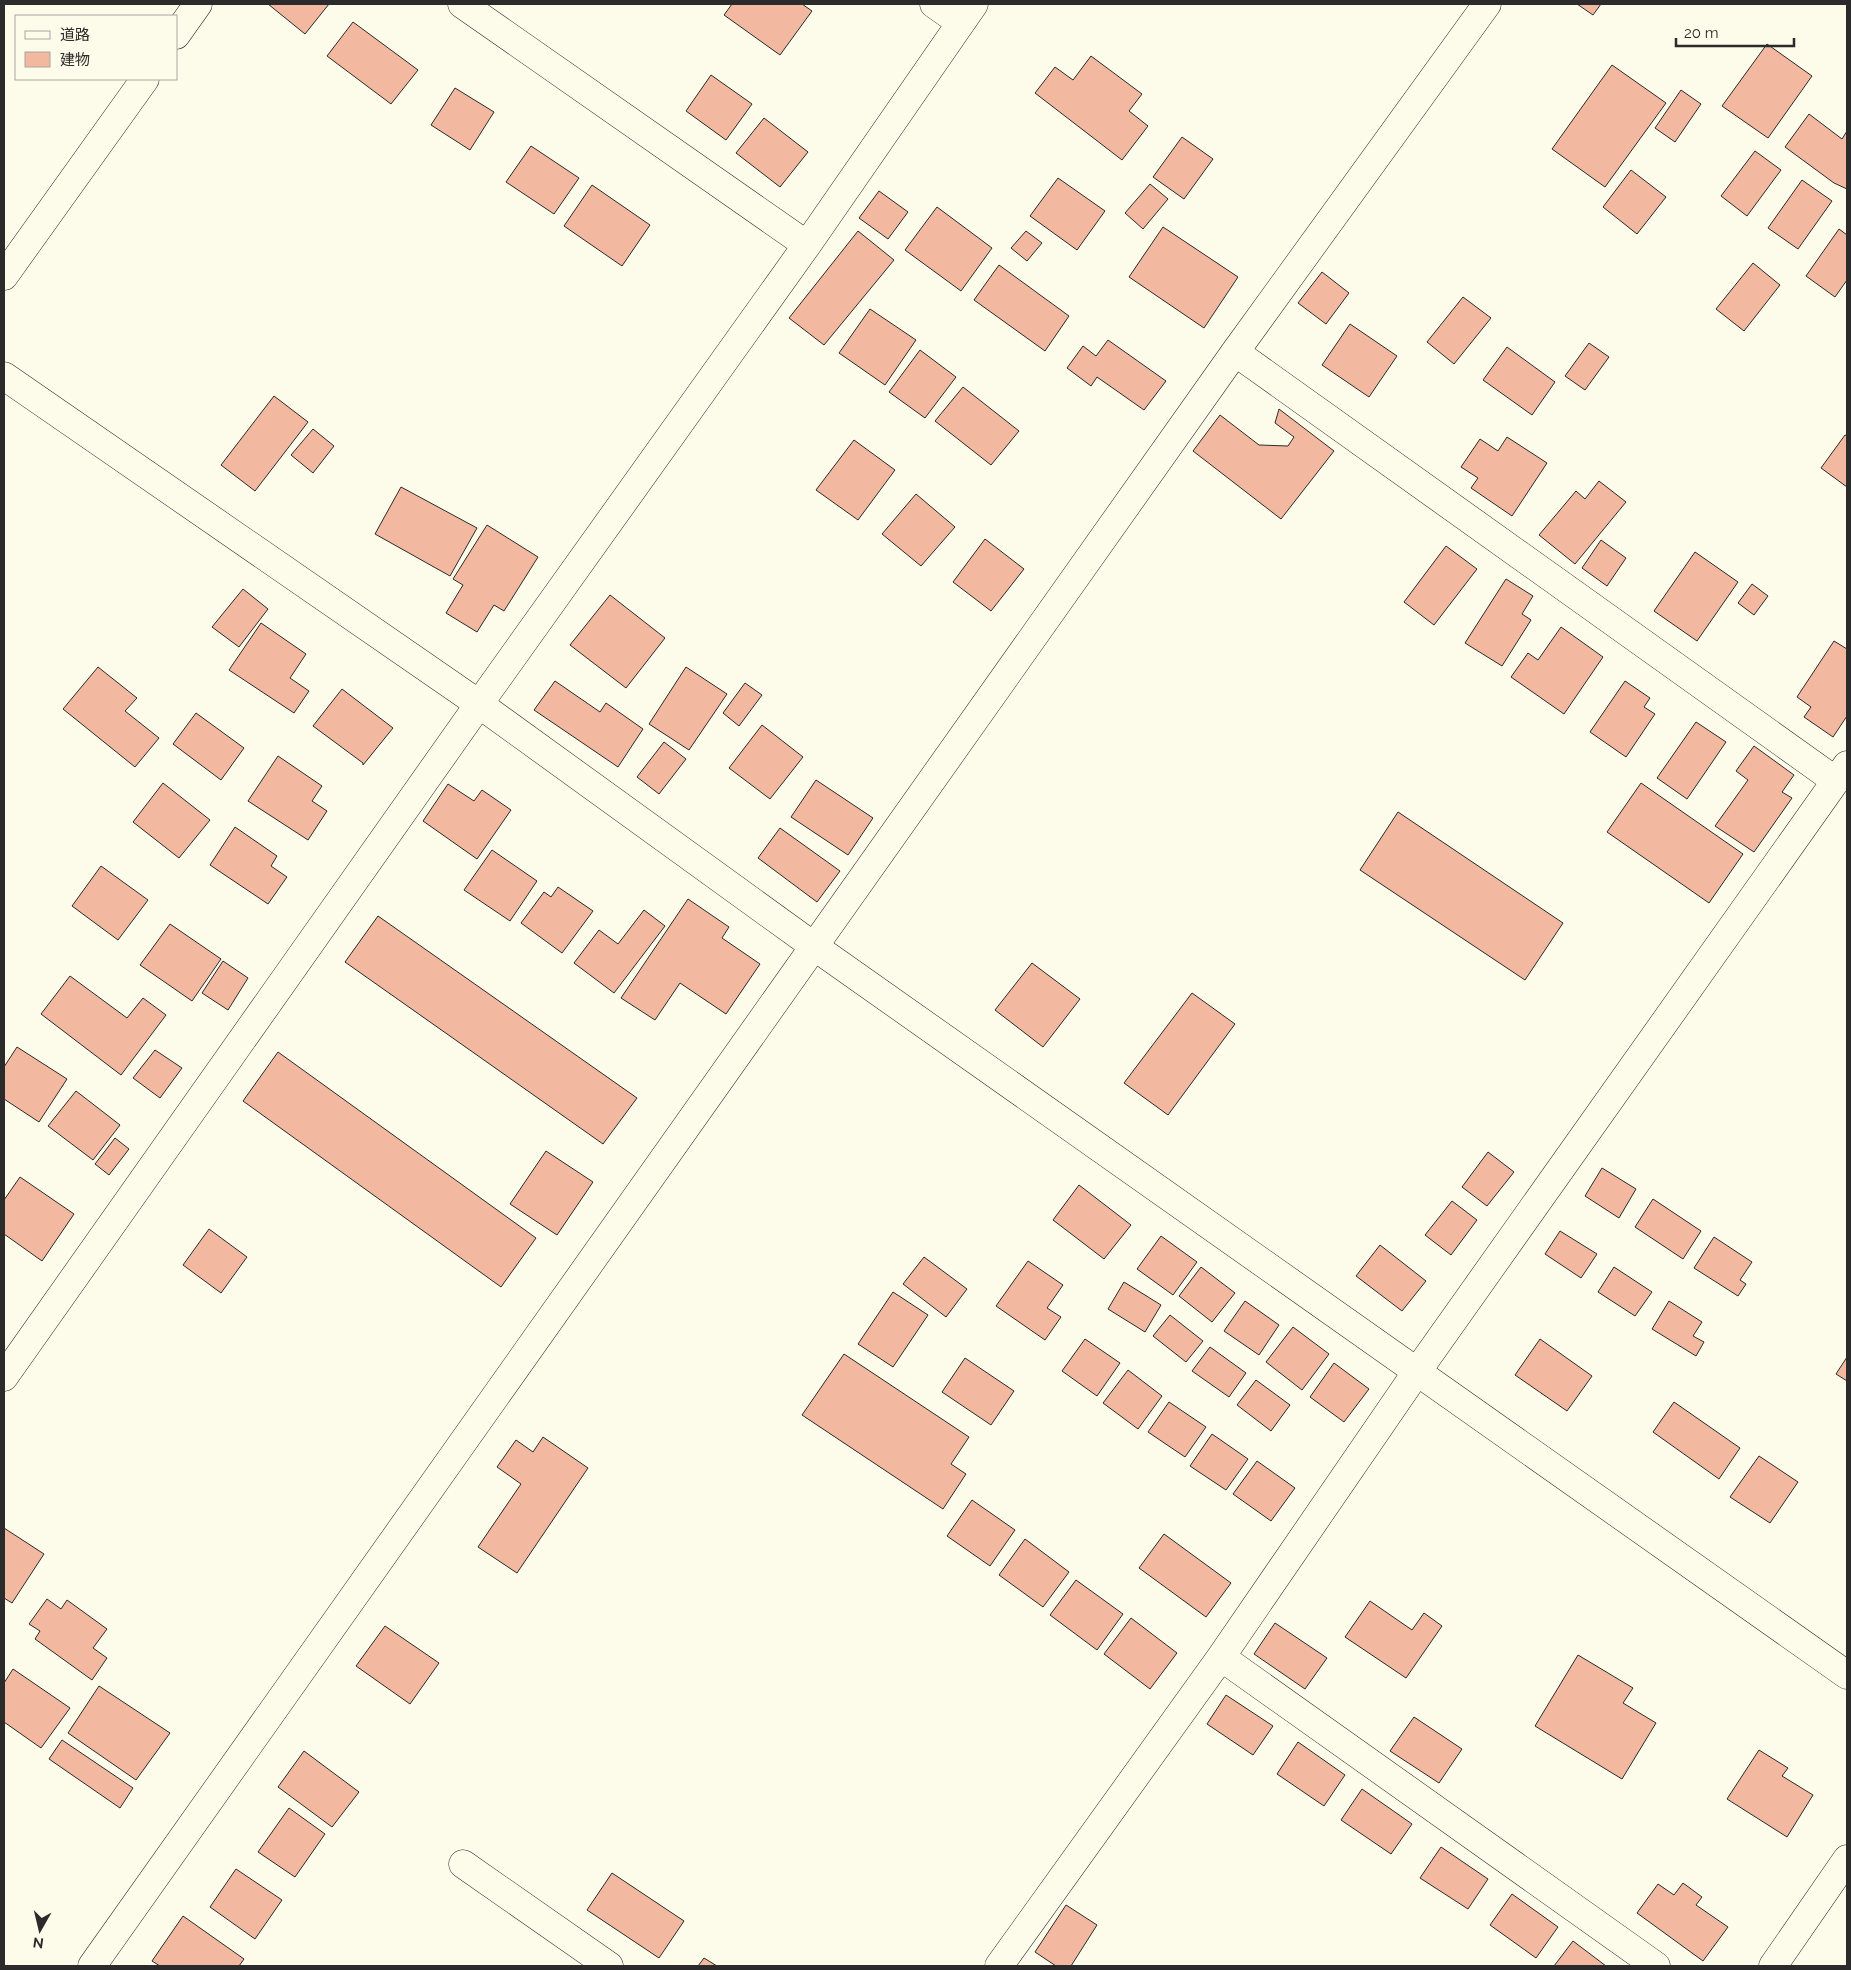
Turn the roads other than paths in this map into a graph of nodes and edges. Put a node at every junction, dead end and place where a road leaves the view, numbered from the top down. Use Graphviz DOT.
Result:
graph roads {
  1 [pos="198,4"];
  2 [pos="462,4"];
  3 [pos="934,4"];
  4 [pos="1487,4"];
  5 [pos="968,13"];
  6 [pos="178,32"];
  7 [pos="144,80"];
  8 [pos="807,245"];
  9 [pos="4,276"];
  10 [pos="1235,352"];
  11 [pos="4,376"];
  12 [pos="479,704"];
  13 [pos="1841,773"];
  14 [pos="815,947"];
  15 [pos="1416,1373"];
  16 [pos="4,1377"];
  17 [pos="1221,1658"];
  18 [pos="1847,1675"];
  19 [pos="1847,1859"];
  20 [pos="463,1864"];
  21 [pos="92,1966"];
  22 [pos="609,1966"];
  23 [pos="999,1966"];
  24 [pos="1656,1966"];
  25 [pos="1773,1966"];
  1 -- 6 [label="street"];
  2 -- 8 [label="street"];
  3 -- 5 [label="street"];
  4 -- 10 [label="street"];
  5 -- 8 [label="street"];
  7 -- 9 [label="street"];
  8 -- 12 [label="street"];
  10 -- 13 [label="street"];
  10 -- 14 [label="street"];
  11 -- 12 [label="street"];
  12 -- 14 [label="street"];
  12 -- 16 [label="street"];
  13 -- 15 [label="street"];
  14 -- 15 [label="street"];
  14 -- 21 [label="street"];
  15 -- 17 [label="street"];
  15 -- 18 [label="street"];
  17 -- 23 [label="street"];
  17 -- 24 [label="street"];
  19 -- 25 [label="street"];
  20 -- 22 [label="street"];
}
